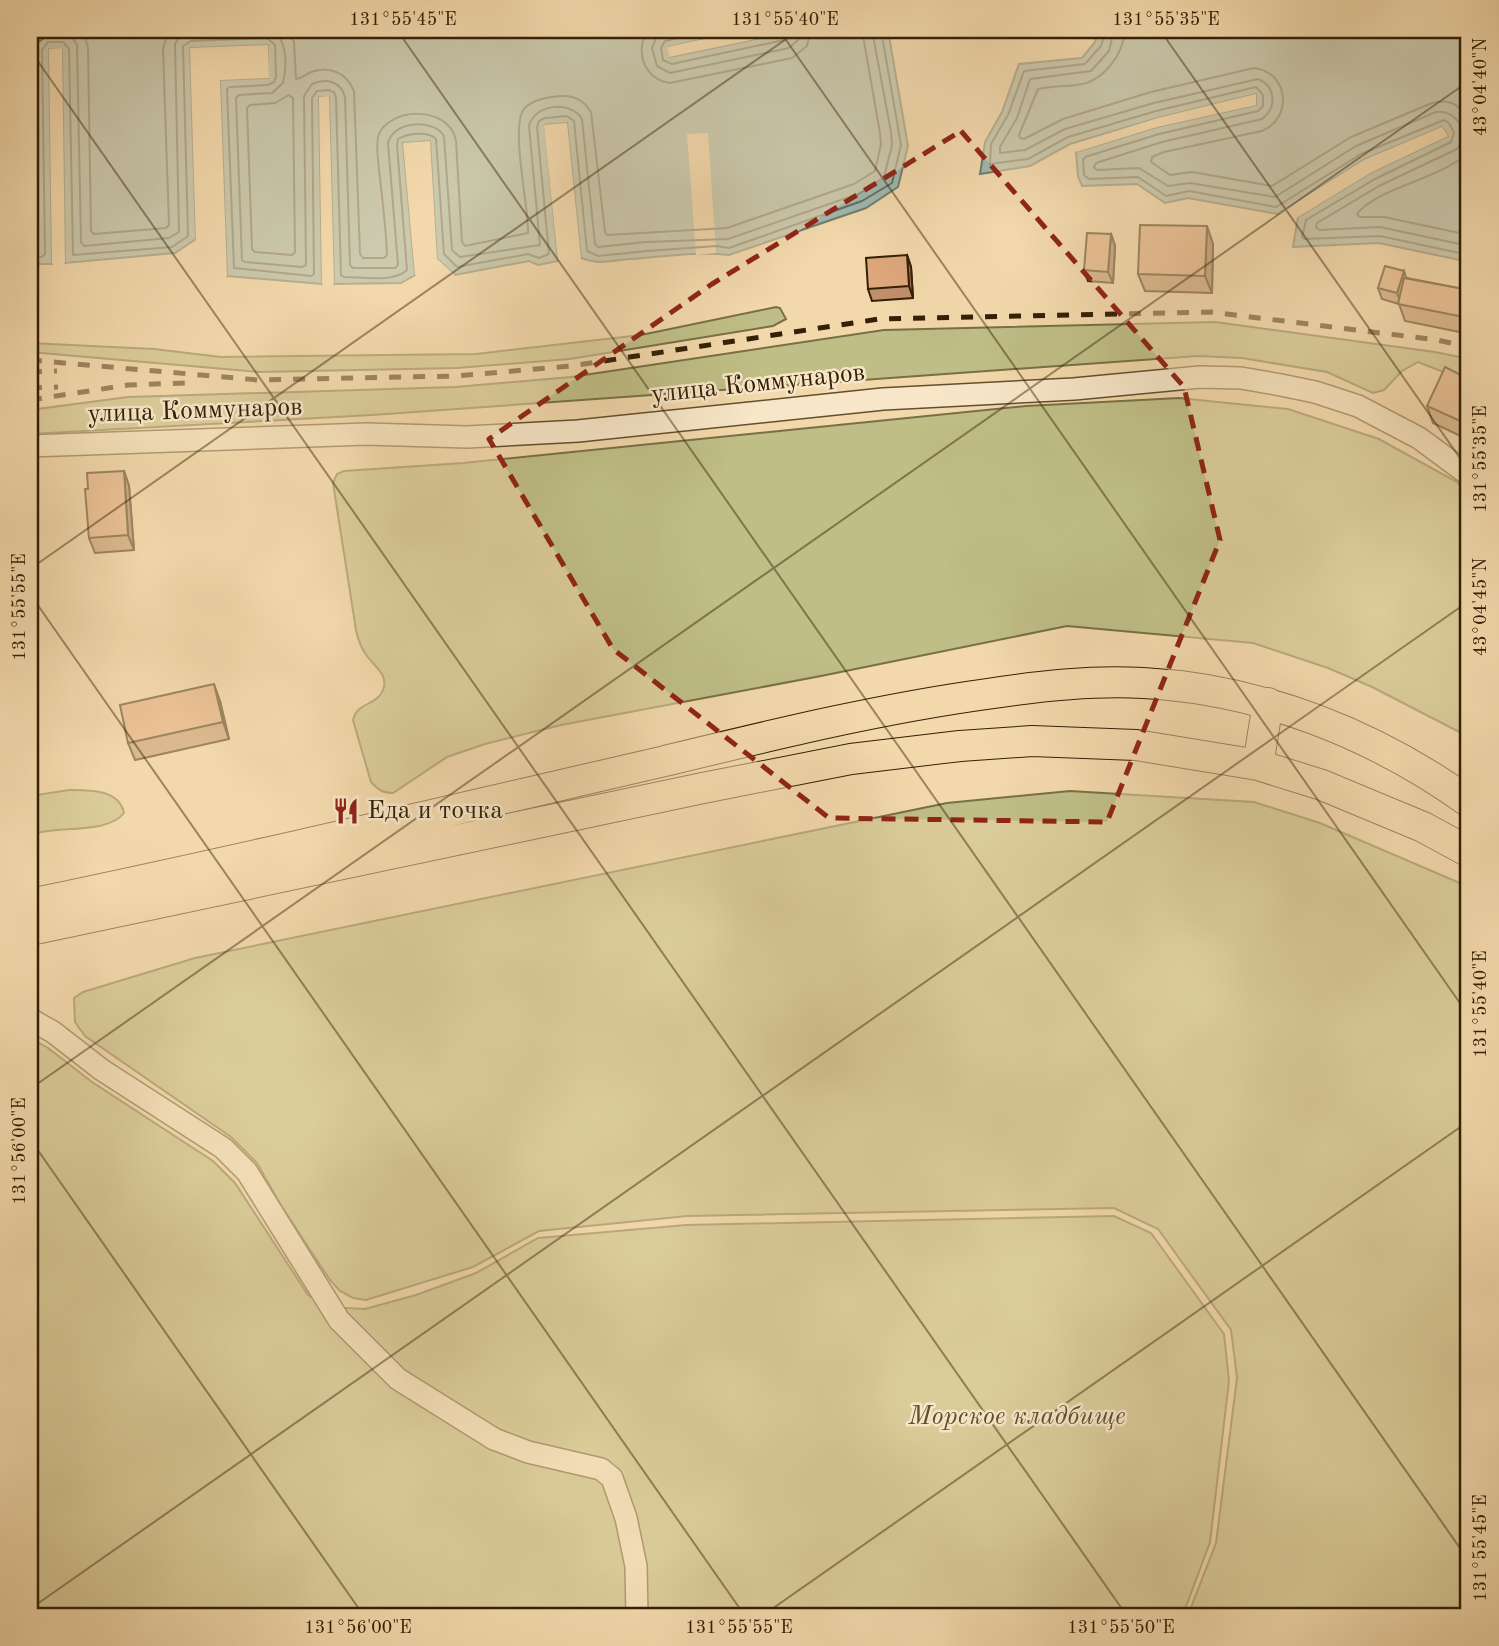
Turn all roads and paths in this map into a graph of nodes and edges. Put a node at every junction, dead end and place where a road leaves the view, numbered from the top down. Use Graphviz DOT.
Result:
graph roads {
  1 [pos="30,446"];
  2 [pos="1469,475"];
  3 [pos="1268,703"];
  4 [pos="1258,765"];
  5 [pos="1469,802"];
  6 [pos="1469,852"];
  7 [pos="30,904"];
  8 [pos="30,930"];
  9 [pos="30,1019"];
  10 [pos="637,1616"];
  1 -- 2 [label="street, улица Коммунаров"];
  3 -- 4 [label="highway"];
  3 -- 5 [label="highway"];
  3 -- 7 [label="highway"];
  4 -- 6 [label="highway"];
  4 -- 8 [label="highway"];
  9 -- 10 [label="street"];
}
